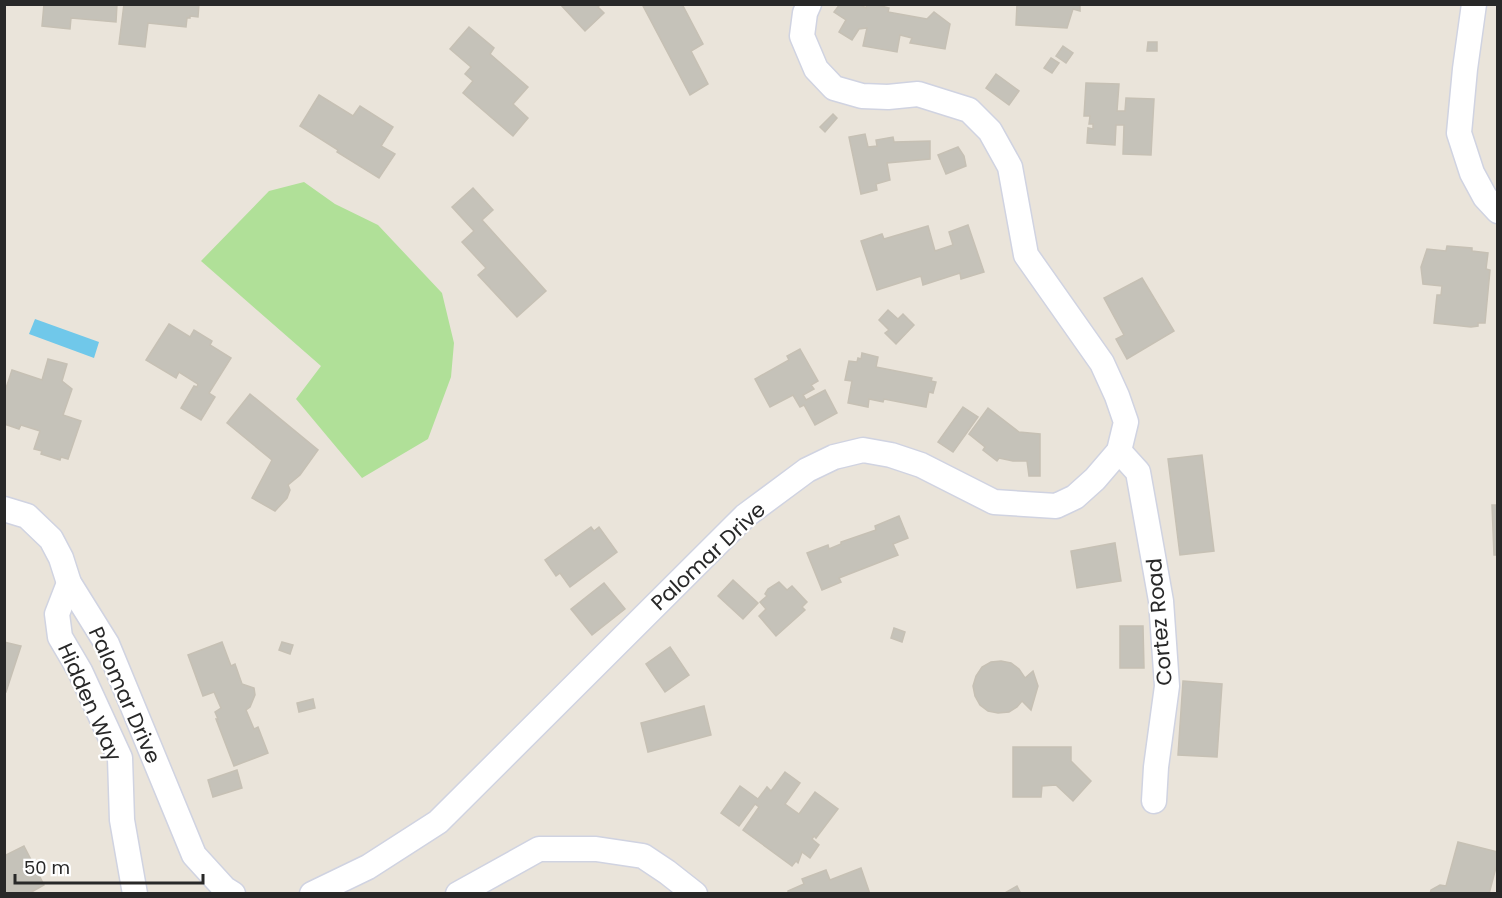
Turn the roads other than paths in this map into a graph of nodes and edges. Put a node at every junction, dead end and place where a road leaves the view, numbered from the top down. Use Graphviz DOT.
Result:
graph roads {
  1 [pos="809,4"];
  2 [pos="1474,4"];
  3 [pos="1497,211"];
  4 [pos="1119,452"];
  5 [pos="4,509"];
  6 [pos="69,583"];
  7 [pos="1154,801"];
  8 [pos="135,894"];
  9 [pos="233,894"];
  10 [pos="312,894"];
  11 [pos="458,894"];
  12 [pos="695,894"];
  1 -- 4 [label="street, Palomar Drive"];
  2 -- 3 [label="street"];
  4 -- 7 [label="street, Cortez Road"];
  4 -- 10 [label="street, Palomar Drive"];
  5 -- 6 [label="street, Palomar Drive"];
  6 -- 8 [label="street, Hidden Way"];
  6 -- 9 [label="street, Palomar Drive"];
  11 -- 12 [label="street"];
}
